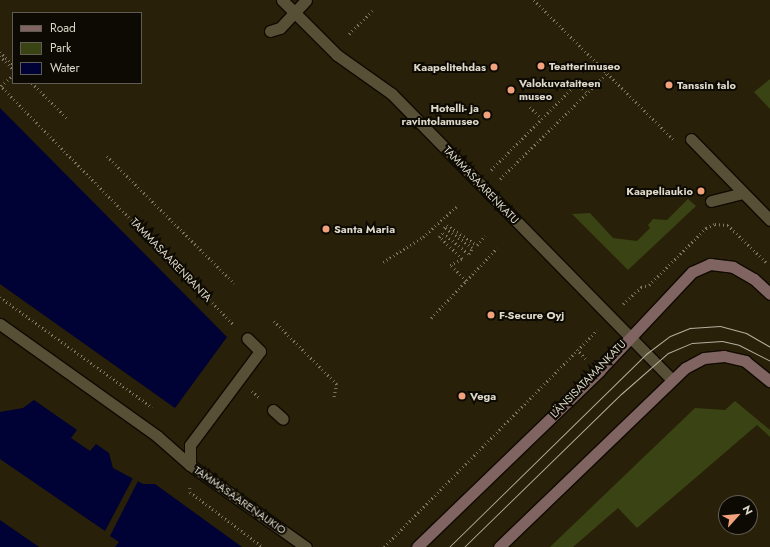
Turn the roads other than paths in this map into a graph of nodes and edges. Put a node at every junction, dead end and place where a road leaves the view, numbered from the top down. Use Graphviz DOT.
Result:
graph roads {
  1 [pos="282,0"];
  2 [pos="306,0"];
  3 [pos="294,12"];
  4 [pos="270,31"];
  5 [pos="691,140"];
  6 [pos="743,193"];
  7 [pos="711,201"];
  8 [pos="770,220"];
  9 [pos="770,294"];
  10 [pos="0,324"];
  11 [pos="629,336"];
  12 [pos="247,338"];
  13 [pos="672,380"];
  14 [pos="770,381"];
  15 [pos="274,410"];
  16 [pos="283,419"];
  17 [pos="190,465"];
  18 [pos="306,547"];
  19 [pos="417,547"];
  20 [pos="499,547"];
  1 -- 3 [label="street, TAMMASAARENKATU"];
  2 -- 3 [label="street"];
  3 -- 4 [label="street"];
  3 -- 11 [label="street, TAMMASAARENKATU"];
  5 -- 6 [label="street"];
  6 -- 7 [label="street"];
  6 -- 8 [label="street"];
  9 -- 11 [label="main road, LÄNSISATAMANKATU"];
  10 -- 17 [label="street"];
  11 -- 13 [label="street, TAMMASAARENKATU"];
  11 -- 19 [label="main road, LÄNSISATAMANKATU"];
  12 -- 17 [label="street, TAMMASAARENAUKIO"];
  13 -- 14 [label="main road"];
  13 -- 20 [label="main road"];
  15 -- 16 [label="street"];
  17 -- 18 [label="street, TAMMASAARENAUKIO"];
}
